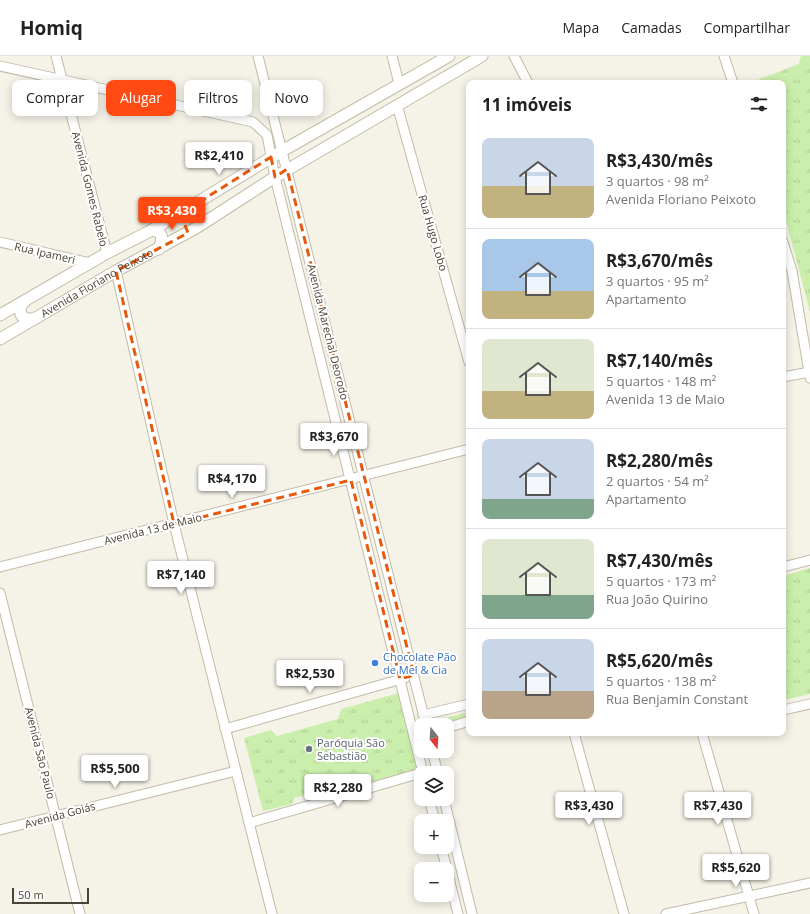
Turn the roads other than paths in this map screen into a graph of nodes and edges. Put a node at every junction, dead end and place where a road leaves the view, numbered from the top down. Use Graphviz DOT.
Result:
graph roads {
  1 [pos="56,56"];
  2 [pos="258,56"];
  3 [pos="392,56"];
  4 [pos="449,56"];
  5 [pos="459,56"];
  6 [pos="482,56"];
  7 [pos="514,56"];
  8 [pos="727,57"];
  9 [pos="468,64"];
  10 [pos="432,65"];
  11 [pos="0,66"];
  12 [pos="442,79"];
  13 [pos="63,80"];
  14 [pos="526,80"];
  15 [pos="732,80"];
  16 [pos="399,84"];
  17 [pos="98,88"];
  18 [pos="397,105"];
  19 [pos="72,116"];
  20 [pos="282,151"];
  21 [pos="271,157"];
  22 [pos="287,169"];
  23 [pos="274,177"];
  24 [pos="185,211"];
  25 [pos="196,228"];
  26 [pos="152,230"];
  27 [pos="0,242"];
  28 [pos="158,249"];
  29 [pos="786,252"];
  30 [pos="107,253"];
  31 [pos="90,263"];
  32 [pos="116,271"];
  33 [pos="25,301"];
  34 [pos="0,316"];
  35 [pos="35,318"];
  36 [pos="4,337"];
  37 [pos="466,351"];
  38 [pos="810,374"];
  39 [pos="786,377"];
  40 [pos="466,450"];
  41 [pos="364,476"];
  42 [pos="351,480"];
  43 [pos="174,524"];
  44 [pos="810,560"];
  45 [pos="786,566"];
  46 [pos="0,567"];
  47 [pos="0,592"];
  48 [pos="414,675"];
  49 [pos="400,679"];
  50 [pos="810,704"];
  51 [pos="466,705"];
  52 [pos="786,709"];
  53 [pos="423,715"];
  54 [pos="424,718"];
  55 [pos="466,722"];
  56 [pos="414,724"];
  57 [pos="454,726"];
  58 [pos="225,729"];
  59 [pos="575,736"];
  60 [pos="703,736"];
  61 [pos="236,771"];
  62 [pos="414,775"];
  63 [pos="446,806"];
  64 [pos="55,816"];
  65 [pos="249,823"];
  66 [pos="0,830"];
  67 [pos="810,883"];
  68 [pos="749,896"];
  69 [pos="454,898"];
  70 [pos="80,914"];
  71 [pos="272,914"];
  72 [pos="458,914"];
  73 [pos="472,914"];
  74 [pos="624,914"];
  75 [pos="666,914"];
  76 [pos="754,914"];
  1 -- 13 [label="street, Avenida Gomes Rabelo"];
  2 -- 20 [label="street, Avenida Marechal Deorodo"];
  3 -- 16 [label="street"];
  4 -- 10 [label="street, Avenida Floriano Peixoto"];
  5 -- 9 [label="street"];
  6 -- 9 [label="street, Avenida Floriano Peixoto"];
  7 -- 14 [label="street"];
  8 -- 15 [label="street"];
  9 -- 12 [label="street, Avenida Floriano Peixoto"];
  10 -- 12 [label="street"];
  10 -- 16 [label="street, Avenida Floriano Peixoto"];
  11 -- 13 [label="street"];
  12 -- 18 [label="street, Avenida Floriano Peixoto"];
  16 -- 20 [label="street, Avenida Floriano Peixoto"];
  17 -- 21 [label="street, Avenida Marechal Deorodo"];
  18 -- 22 [label="street, Avenida Floriano Peixoto"];
  18 -- 37 [label="street, Rua Hugo Lobo"];
  19 -- 30 [label="street, Avenida Gomes Rabelo"];
  20 -- 21 [label="street, Avenida Floriano Peixoto"];
  20 -- 22 [label="street, Avenida Marechal Deorodo"];
  21 -- 23 [label="street, Avenida Marechal Deorodo"];
  21 -- 24 [label="street, Avenida Floriano Peixoto"];
  22 -- 23 [label="street, Avenida Floriano Peixoto"];
  22 -- 41 [label="street, Avenida Marechal Deorodo"];
  23 -- 25 [label="street, Avenida Floriano Peixoto"];
  23 -- 42 [label="street, Avenida Marechal Deorodo"];
  24 -- 25 [label="street"];
  24 -- 26 [label="street, Avenida Floriano Peixoto"];
  25 -- 28 [label="street, Avenida Floriano Peixoto"];
  26 -- 28 [label="street"];
  26 -- 30 [label="street, Avenida Floriano Peixoto"];
  27 -- 31 [label="street, Rua Ipameri"];
  28 -- 32 [label="street, Avenida Floriano Peixoto"];
  29 -- 38 [label="street"];
  30 -- 31 [label="street, Avenida Floriano Peixoto"];
  31 -- 33 [label="street, Avenida Floriano Peixoto"];
  32 -- 35 [label="street, Avenida Floriano Peixoto"];
  32 -- 43 [label="street"];
  33 -- 34 [label="street, Avenida Floriano Peixoto"];
  33 -- 35 [label="street"];
  34 -- 36 [label="street"];
  35 -- 36 [label="street, Avenida Floriano Peixoto"];
  38 -- 39 [label="street"];
  40 -- 41 [label="street, Avenida 13 de Maio"];
  41 -- 42 [label="street, Avenida 13 de Maio"];
  41 -- 48 [label="street, Avenida Marechal Deorodo"];
  42 -- 43 [label="street, Avenida 13 de Maio"];
  42 -- 49 [label="street, Avenida Marechal Deorodo"];
  43 -- 46 [label="street, Avenida 13 de Maio"];
  43 -- 58 [label="street"];
  44 -- 45 [label="street"];
  47 -- 64 [label="street, Avenida São Paulo"];
  48 -- 49 [label="street"];
  48 -- 53 [label="street, Avenida Marechal Deorodo"];
  49 -- 56 [label="street, Avenida Marechal Deorodo"];
  49 -- 58 [label="street"];
  50 -- 52 [label="street"];
  51 -- 53 [label="street"];
  53 -- 54 [label="street, Avenida Marechal Deorodo"];
  55 -- 57 [label="street"];
  58 -- 61 [label="street"];
  59 -- 74 [label="street"];
  60 -- 68 [label="street"];
  61 -- 64 [label="street, Avenida Goiás"];
  61 -- 65 [label="street"];
  62 -- 65 [label="street"];
  63 -- 73 [label="street"];
  64 -- 66 [label="street, Avenida Goiás"];
  64 -- 70 [label="street, Avenida São Paulo"];
  65 -- 71 [label="street"];
  67 -- 68 [label="street"];
  68 -- 75 [label="street"];
  68 -- 76 [label="street"];
  69 -- 72 [label="street"];
}
